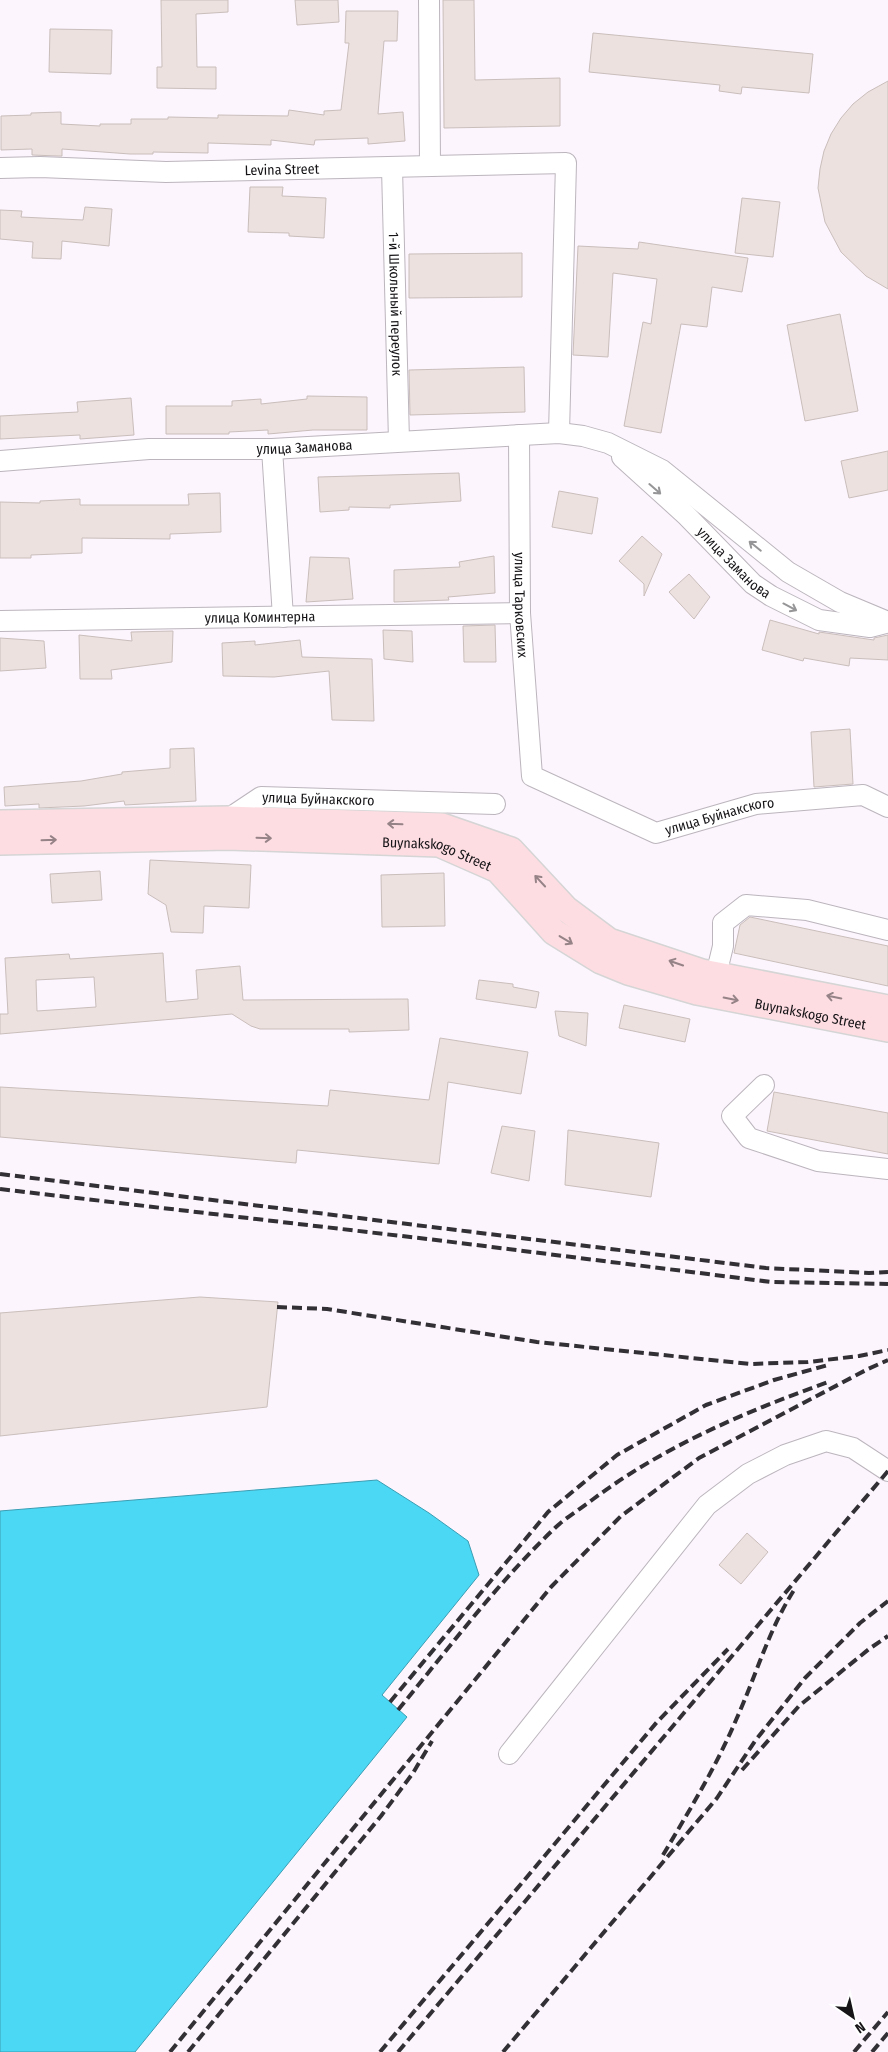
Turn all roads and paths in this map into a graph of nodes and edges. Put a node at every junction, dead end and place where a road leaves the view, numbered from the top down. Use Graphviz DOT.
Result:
graph roads {
  1 [pos="429,0"];
  2 [pos="430,166"];
  3 [pos="0,168"];
  4 [pos="392,168"];
  5 [pos="559,433"];
  6 [pos="519,435"];
  7 [pos="400,441"];
  8 [pos="608,443"];
  9 [pos="272,449"];
  10 [pos="0,461"];
  11 [pos="520,613"];
  12 [pos="282,617"];
  13 [pos="0,621"];
  14 [pos="888,622"];
  15 [pos="532,776"];
  16 [pos="494,804"];
  17 [pos="888,807"];
  18 [pos="0,823"];
  19 [pos="228,828"];
  20 [pos="0,842"];
  21 [pos="888,930"];
  22 [pos="716,975"];
  23 [pos="887,1010"];
  24 [pos="764,1085"];
  25 [pos="888,1169"];
  26 [pos="888,1471"];
  27 [pos="508,1754"];
  1 -- 2 [label="street"];
  2 -- 4 [label="street, Levina Street"];
  2 -- 5 [label="street, Levina Street"];
  3 -- 4 [label="street, Levina Street"];
  4 -- 7 [label="street, 1-й Школьный переулок"];
  5 -- 6 [label="street, улица Заманова"];
  5 -- 8 [label="street, улица Заманова"];
  6 -- 7 [label="street, улица Заманова"];
  6 -- 11 [label="street, улица Тарковских"];
  7 -- 9 [label="street, улица Заманова"];
  14 -- 8 [label="street, улица Заманова, one-way"];
  8 -- 14 [label="street, улица Заманова, one-way"];
  9 -- 10 [label="street, улица Заманова"];
  9 -- 12 [label="street"];
  11 -- 12 [label="street, улица Коминтерна"];
  11 -- 15 [label="street, улица Тарковских"];
  12 -- 13 [label="street, улица Коминтерна"];
  15 -- 17 [label="street, улица Буйнакского"];
  16 -- 19 [label="street, улица Буйнакского"];
  18 -- 19 [label="main road, Buynakskogo Street"];
  20 -- 19 [label="main road, Buynakskogo Street, one-way"];
  22 -- 19 [label="main road, Buynakskogo Street, one-way"];
  19 -- 23 [label="main road, Buynakskogo Street, one-way"];
  21 -- 22 [label="street"];
  23 -- 22 [label="main road, Buynakskogo Street, one-way"];
  24 -- 25 [label="street"];
  26 -- 27 [label="street"];
}
